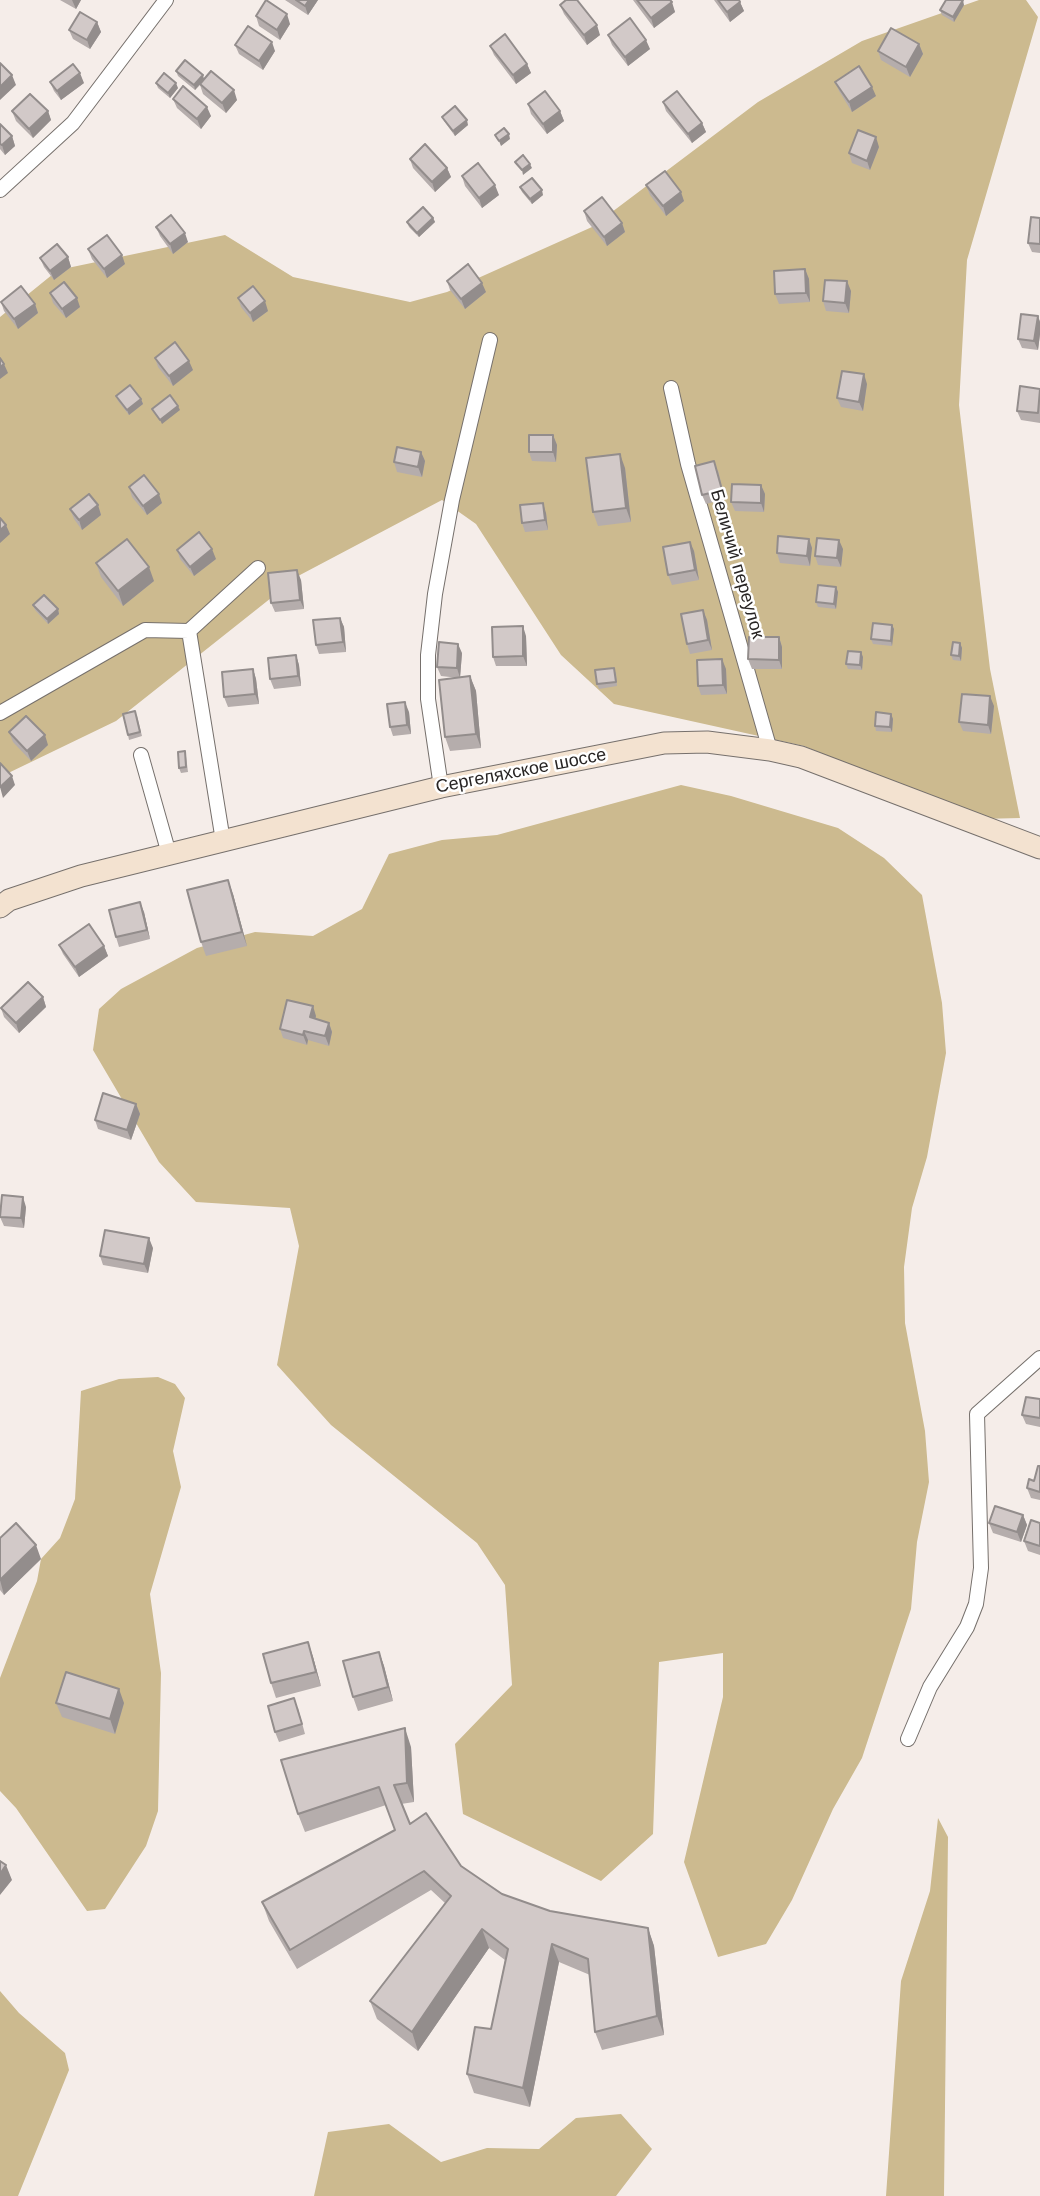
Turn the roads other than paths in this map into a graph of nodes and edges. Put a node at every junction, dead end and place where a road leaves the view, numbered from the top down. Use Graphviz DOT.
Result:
graph roads {
  1 [pos="166,0"];
  2 [pos="0,190"];
  3 [pos="489,340"];
  4 [pos="671,388"];
  5 [pos="258,568"];
  6 [pos="189,631"];
  7 [pos="0,713"];
  8 [pos="770,750"];
  9 [pos="141,755"];
  10 [pos="441,787"];
  11 [pos="223,841"];
  12 [pos="1040,848"];
  13 [pos="169,854"];
  14 [pos="0,907"];
  15 [pos="1040,1358"];
  16 [pos="908,1738"];
  1 -- 2 [label="street"];
  3 -- 10 [label="street"];
  4 -- 8 [label="street, Беличий переулок"];
  5 -- 6 [label="street"];
  6 -- 7 [label="street"];
  6 -- 11 [label="street"];
  8 -- 10 [label="main road, Сергеляхское шоссе"];
  8 -- 12 [label="main road, Сергеляхское шоссе"];
  9 -- 13 [label="street"];
  10 -- 11 [label="main road, Сергеляхское шоссе"];
  11 -- 13 [label="main road, Сергеляхское шоссе"];
  13 -- 14 [label="main road, Сергеляхское шоссе"];
  15 -- 16 [label="street"];
}
